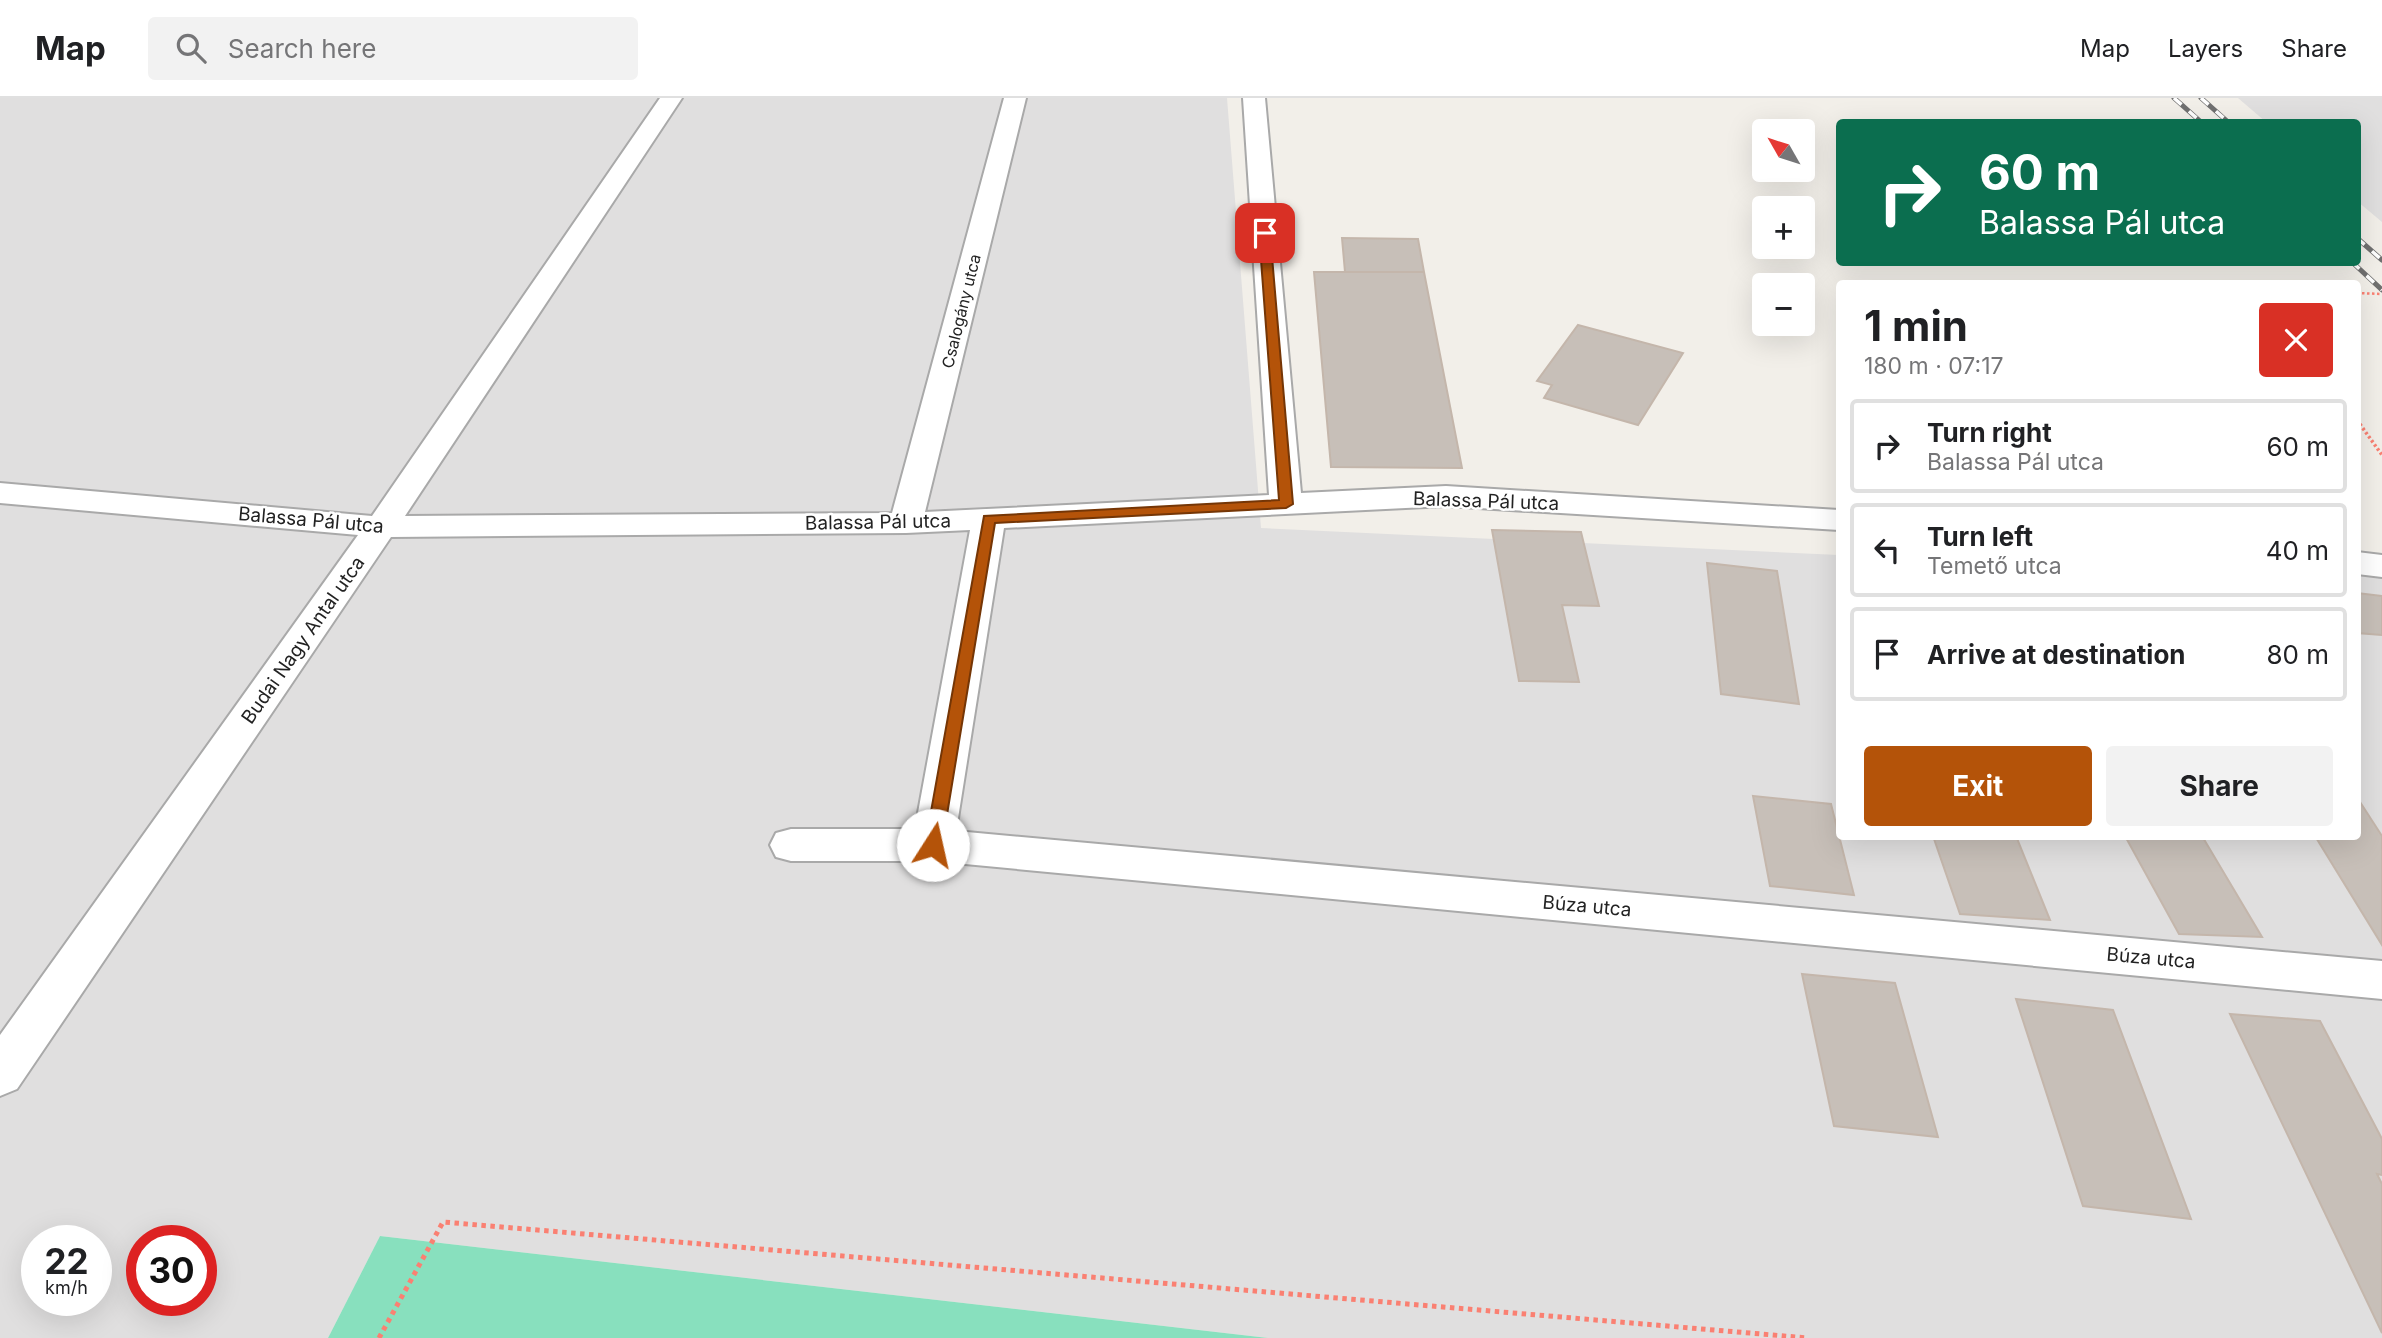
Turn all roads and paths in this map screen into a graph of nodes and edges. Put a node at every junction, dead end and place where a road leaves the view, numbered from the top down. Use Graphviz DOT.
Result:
graph roads {
  1 [pos="671,98"];
  2 [pos="1015,98"];
  3 [pos="1254,98"];
  4 [pos="2361,293"];
  5 [pos="2382,293"];
  6 [pos="2361,426"];
  7 [pos="2382,455"];
  8 [pos="0,493"];
  9 [pos="1286,504"];
  10 [pos="989,519"];
  11 [pos="1836,520"];
  12 [pos="906,523"];
  13 [pos="381,527"];
  14 [pos="2361,563"];
  15 [pos="2382,566"];
  16 [pos="791,845"];
  17 [pos="933,845"];
  18 [pos="2382,980"];
  19 [pos="0,1074"];
  20 [pos="379,1338"];
  21 [pos="1808,1338"];
  1 -- 13 [label="street, Budai Nagy Antal utca"];
  2 -- 12 [label="street, Csalogány utca"];
  3 -- 9 [label="street"];
  4 -- 5 [label="path"];
  6 -- 7 [label="path"];
  8 -- 13 [label="street, Balassa Pál utca"];
  9 -- 10 [label="street, Balassa Pál utca"];
  9 -- 11 [label="street, Balassa Pál utca"];
  10 -- 12 [label="street, Balassa Pál utca"];
  10 -- 17 [label="street"];
  12 -- 13 [label="street, Balassa Pál utca"];
  13 -- 19 [label="street, Budai Nagy Antal utca"];
  14 -- 15 [label="street"];
  16 -- 17 [label="street, Búza utca"];
  17 -- 18 [label="street, Búza utca"];
  20 -- 21 [label="path"];
}
